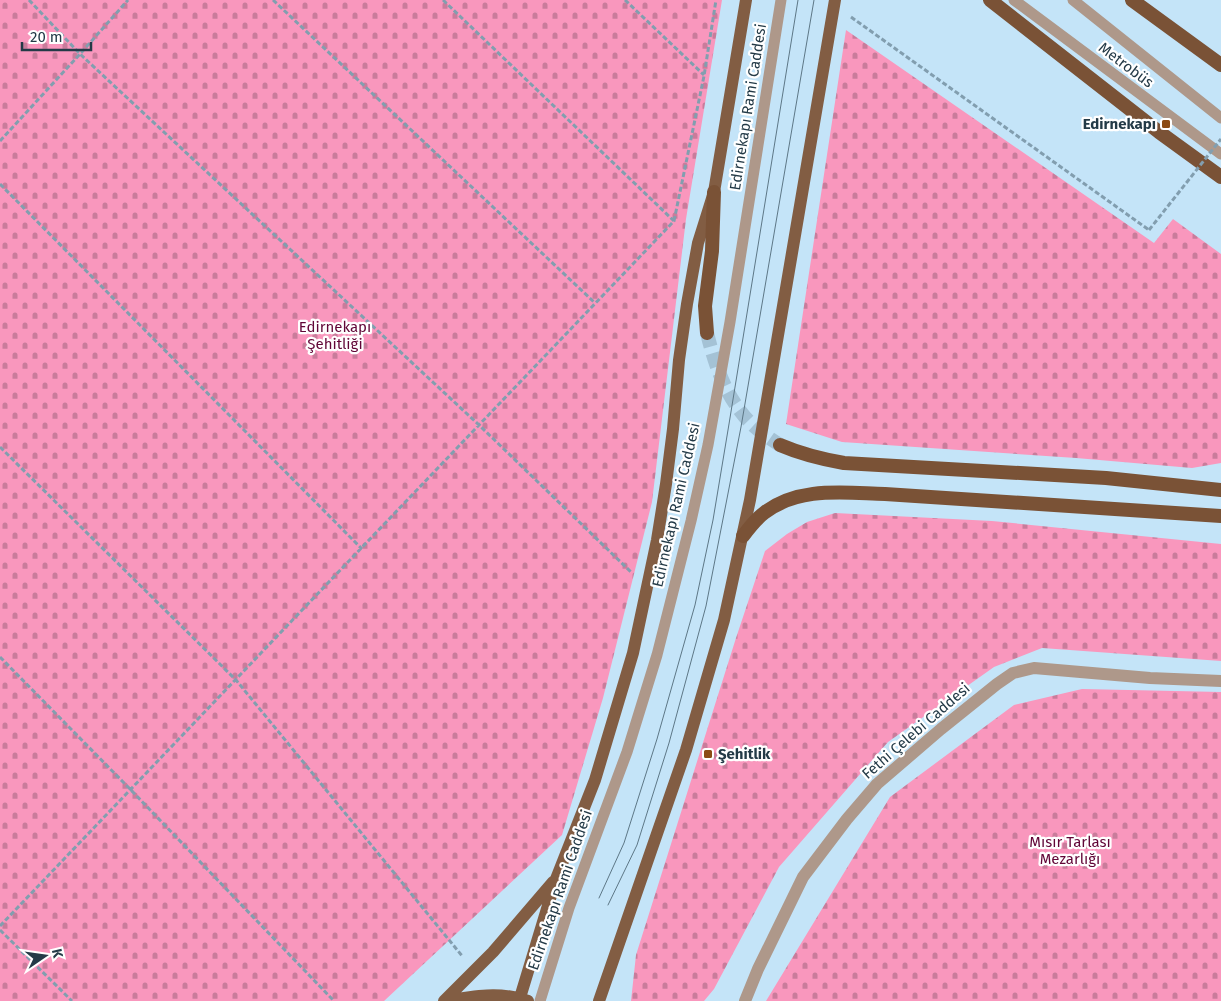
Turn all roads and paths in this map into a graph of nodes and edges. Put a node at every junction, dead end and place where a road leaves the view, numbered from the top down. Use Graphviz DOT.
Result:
graph roads {
  1 [pos="29,0"];
  2 [pos="128,0"];
  3 [pos="273,0"];
  4 [pos="443,0"];
  5 [pos="625,0"];
  6 [pos="716,0"];
  7 [pos="746,0"];
  8 [pos="781,0"];
  9 [pos="990,0"];
  10 [pos="1014,0"];
  11 [pos="1073,0"];
  12 [pos="1132,0"];
  13 [pos="834,2"];
  14 [pos="80,54"];
  15 [pos="1221,65"];
  16 [pos="704,76"];
  17 [pos="1221,118"];
  18 [pos="1221,139"];
  19 [pos="0,141"];
  20 [pos="1221,154"];
  21 [pos="1221,177"];
  22 [pos="0,184"];
  23 [pos="714,192"];
  24 [pos="674,221"];
  25 [pos="595,303"];
  26 [pos="707,333"];
  27 [pos="479,425"];
  28 [pos="780,445"];
  29 [pos="0,447"];
  30 [pos="1221,490"];
  31 [pos="1221,516"];
  32 [pos="743,536"];
  33 [pos="362,548"];
  34 [pos="626,568"];
  35 [pos="0,657"];
  36 [pos="236,680"];
  37 [pos="1221,681"];
  38 [pos="130,789"];
  39 [pos="556,879"];
  40 [pos="0,928"];
  41 [pos="476,969"];
  42 [pos="522,1000"];
  43 [pos="72,1001"];
  44 [pos="334,1001"];
  45 [pos="445,1001"];
  46 [pos="540,1001"];
  47 [pos="599,1001"];
  48 [pos="745,1001"];
  1 -- 14 [label="path"];
  2 -- 14 [label="path"];
  3 -- 25 [label="path"];
  4 -- 24 [label="path"];
  5 -- 16 [label="path"];
  6 -- 16 [label="path"];
  7 -- 23 [label="main road"];
  8 -- 46 [label="lane, Edirnekapı Rami Caddesi"];
  9 -- 21 [label="highway"];
  10 -- 20 [label="lane, Metrobüs"];
  11 -- 17 [label="lane, Metrobüs"];
  12 -- 15 [label="highway"];
  13 -- 18 [label="path, bridge"];
  13 -- 32 [label="main road"];
  14 -- 19 [label="path"];
  14 -- 27 [label="path"];
  16 -- 24 [label="path"];
  22 -- 33 [label="path"];
  23 -- 26 [label="highway"];
  23 -- 39 [label="main road"];
  24 -- 25 [label="path"];
  25 -- 27 [label="path"];
  27 -- 33 [label="path"];
  27 -- 34 [label="path"];
  28 -- 30 [label="highway"];
  29 -- 36 [label="path"];
  31 -- 32 [label="highway"];
  32 -- 47 [label="main road"];
  33 -- 36 [label="path"];
  35 -- 38 [label="path"];
  36 -- 38 [label="path"];
  36 -- 41 [label="path"];
  37 -- 48 [label="street, Fethi Çelebi Caddesi"];
  38 -- 40 [label="path"];
  38 -- 44 [label="path"];
  39 -- 41 [label="main road"];
  39 -- 42 [label="main road"];
  40 -- 43 [label="path"];
  41 -- 45 [label="main road"];
  42 -- 45 [label="main road"];
}
